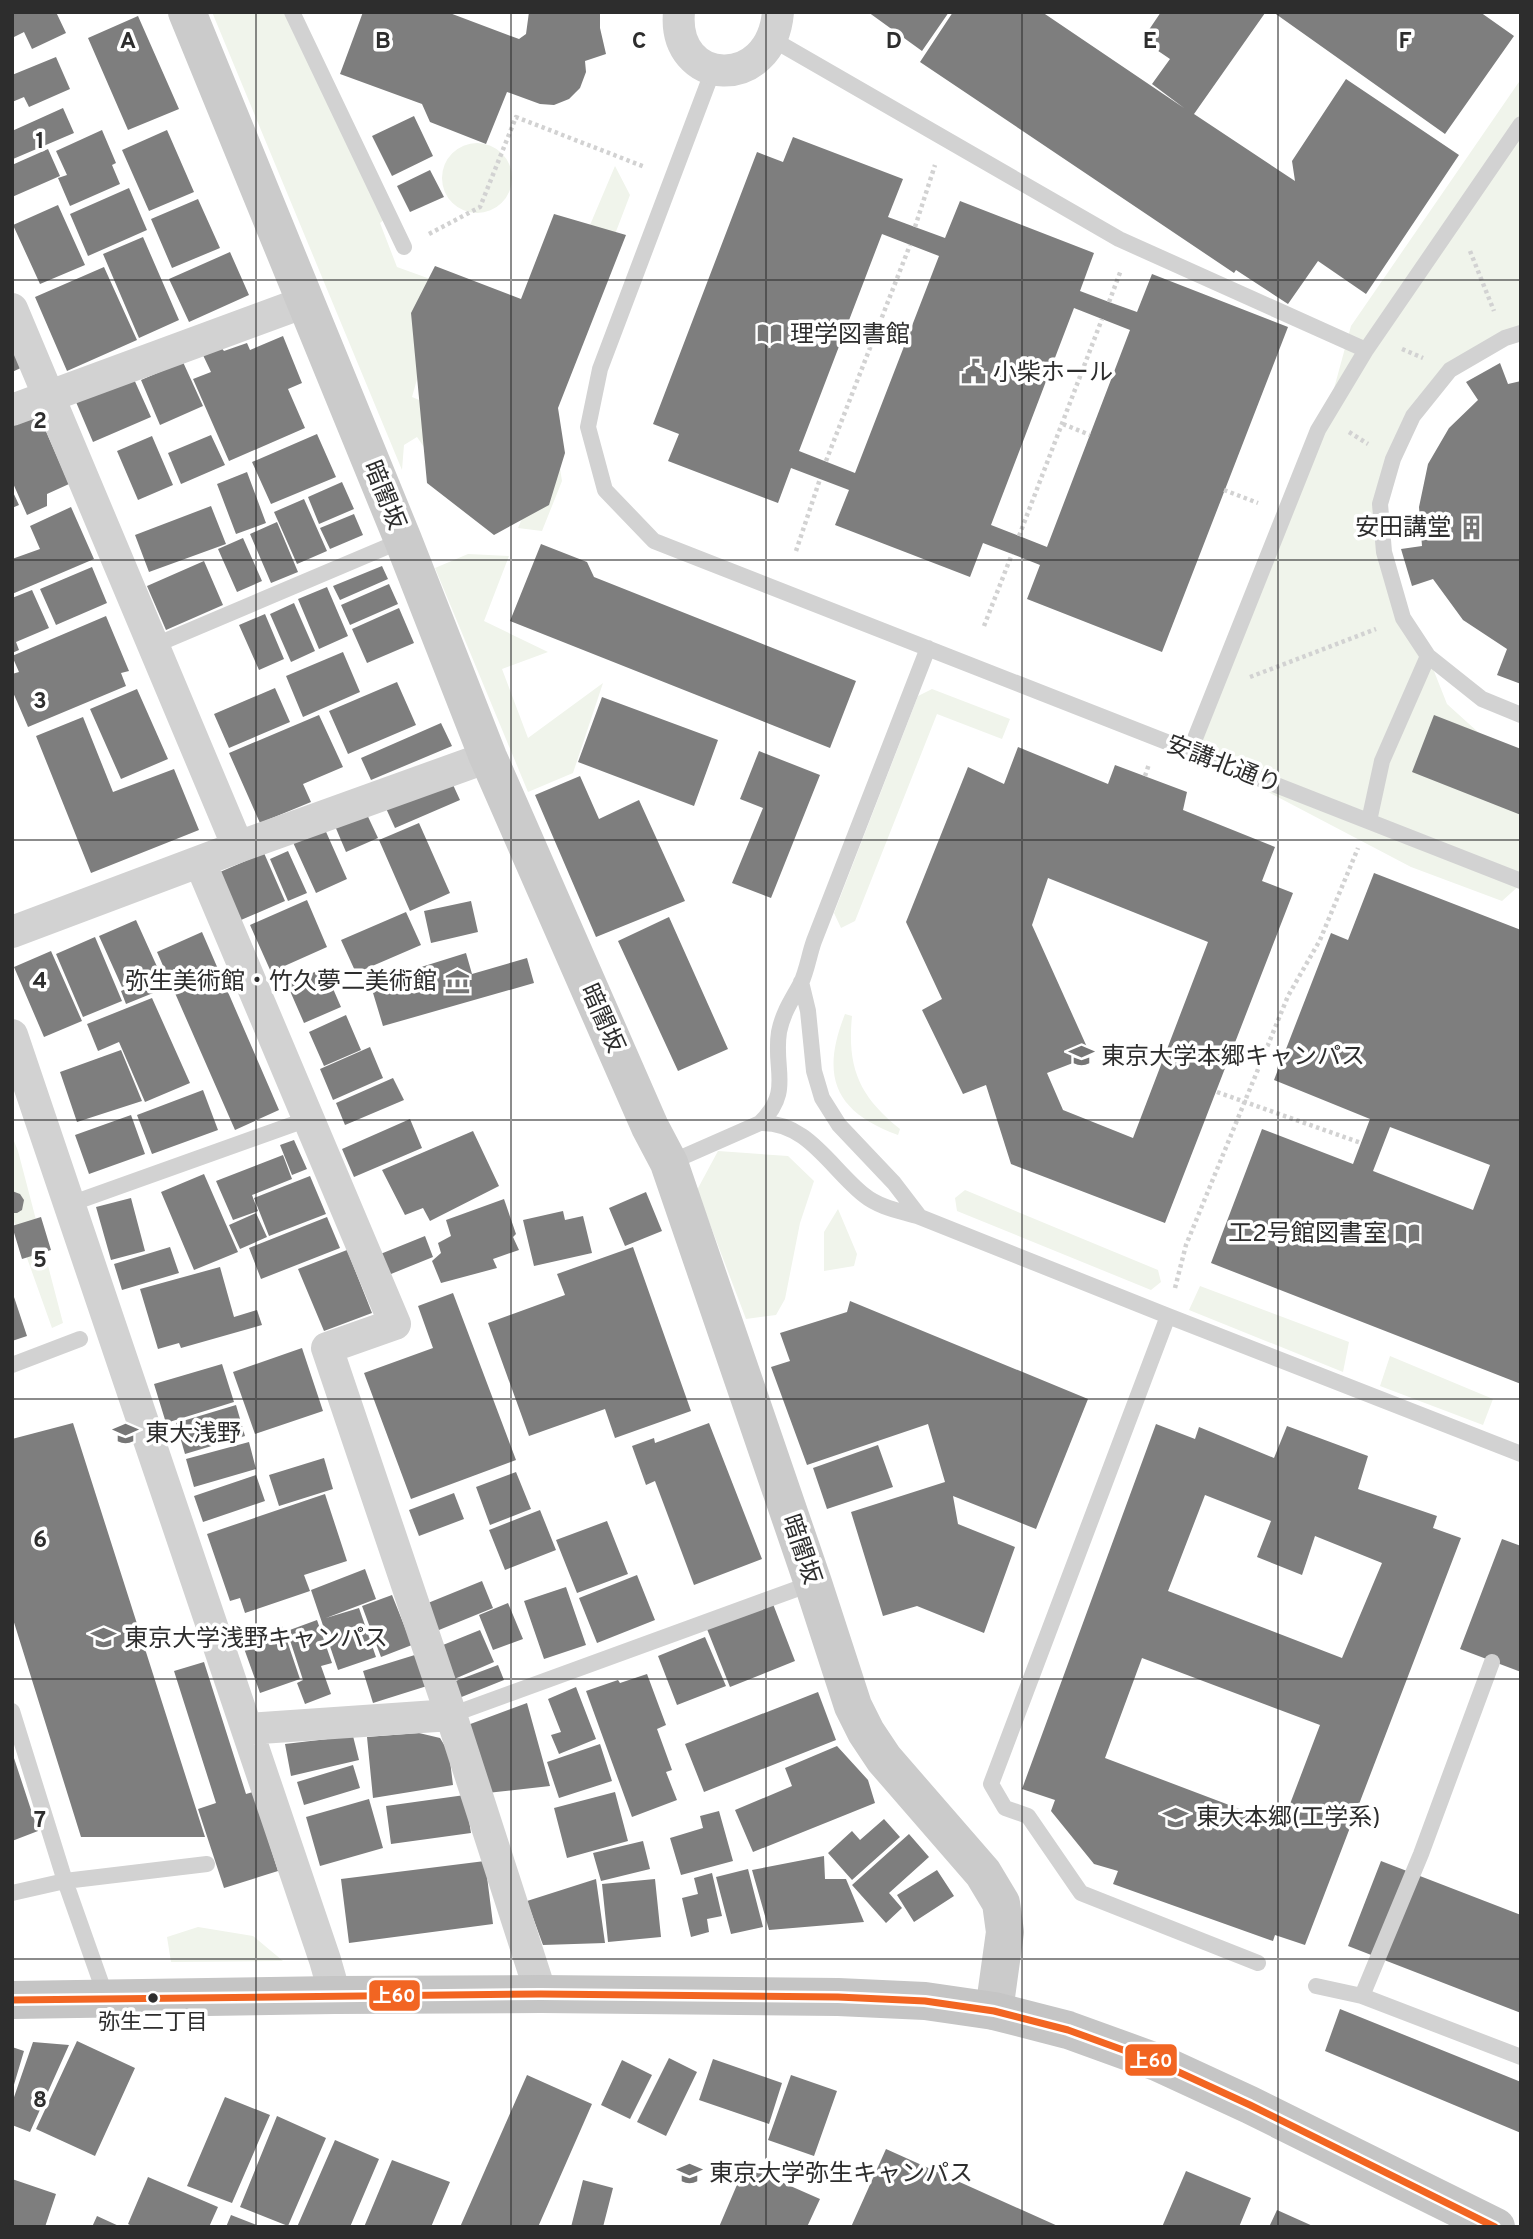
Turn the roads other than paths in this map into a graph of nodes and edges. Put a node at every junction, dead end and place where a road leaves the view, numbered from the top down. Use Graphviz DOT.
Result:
graph roads {
  1 [pos="187,12"];
  2 [pos="292,12"];
  3 [pos="679,12"];
  4 [pos="775,25"];
  5 [pos="713,70"];
  6 [pos="1521,124"];
  7 [pos="404,247"];
  8 [pos="305,302"];
  9 [pos="12,309"];
  10 [pos="1513,335"];
  11 [pos="1366,350"];
  12 [pos="48,397"];
  13 [pos="12,410"];
  14 [pos="403,540"];
  15 [pos="153,646"];
  16 [pos="928,648"];
  17 [pos="1428,656"];
  18 [pos="1521,715"];
  19 [pos="1190,751"];
  20 [pos="488,757"];
  21 [pos="1369,821"];
  22 [pos="238,847"];
  23 [pos="200,862"];
  24 [pos="1521,881"];
  25 [pos="12,932"];
  26 [pos="801,982"];
  27 [pos="12,1035"];
  28 [pos="308,1119"];
  29 [pos="760,1123"];
  30 [pos="669,1163"];
  31 [pos="70,1204"];
  32 [pos="920,1216"];
  33 [pos="1168,1316"];
  34 [pos="80,1339"];
  35 [pos="12,1365"];
  36 [pos="1521,1454"];
  37 [pos="813,1583"];
  38 [pos="1492,1661"];
  39 [pos="12,1711"];
  40 [pos="451,1715"];
  41 [pos="248,1728"];
  42 [pos="207,1864"];
  43 [pos="65,1881"];
  44 [pos="12,1893"];
  45 [pos="1258,1963"];
  46 [pos="1316,1986"];
  47 [pos="541,1994"];
  48 [pos="335,1995"];
  49 [pos="1362,1996"];
  50 [pos="107,1999"];
  51 [pos="12,2000"];
  52 [pos="994,2011"];
  53 [pos="1521,2057"];
  54 [pos="1496,2227"];
  1 -- 8 [label="street, 暗闇坂"];
  2 -- 7 [label="lane"];
  3 -- 5 [label="street"];
  4 -- 5 [label="street"];
  4 -- 11 [label="lane"];
  5 -- 16 [label="lane, 安講北通り"];
  6 -- 11 [label="lane"];
  8 -- 12 [label="street"];
  8 -- 14 [label="street, 暗闇坂"];
  9 -- 12 [label="street"];
  10 -- 17 [label="lane"];
  11 -- 19 [label="lane"];
  12 -- 13 [label="street"];
  12 -- 15 [label="street"];
  14 -- 15 [label="lane"];
  14 -- 20 [label="street, 暗闇坂"];
  15 -- 22 [label="street"];
  16 -- 19 [label="lane, 安講北通り"];
  16 -- 26 [label="lane"];
  17 -- 18 [label="lane"];
  17 -- 21 [label="lane"];
  19 -- 21 [label="lane, 安講北通り"];
  20 -- 22 [label="street"];
  20 -- 30 [label="street, 暗闇坂"];
  21 -- 24 [label="lane, 安講北通り"];
  22 -- 23 [label="street"];
  23 -- 25 [label="street"];
  23 -- 28 [label="street"];
  26 -- 29 [label="lane"];
  26 -- 32 [label="lane"];
  27 -- 31 [label="street"];
  28 -- 31 [label="lane"];
  28 -- 40 [label="street"];
  29 -- 30 [label="lane"];
  29 -- 32 [label="lane"];
  30 -- 37 [label="street, 暗闇坂"];
  31 -- 41 [label="street"];
  32 -- 33 [label="lane"];
  33 -- 36 [label="lane"];
  33 -- 45 [label="lane"];
  34 -- 35 [label="lane"];
  37 -- 40 [label="lane"];
  37 -- 52 [label="street, 暗闇坂"];
  38 -- 49 [label="lane"];
  39 -- 43 [label="lane"];
  40 -- 41 [label="street"];
  40 -- 47 [label="street"];
  41 -- 48 [label="street"];
  42 -- 43 [label="lane"];
  43 -- 44 [label="lane"];
  43 -- 50 [label="lane"];
  46 -- 49 [label="lane"];
  47 -- 48 [label="main road"];
  47 -- 52 [label="main road"];
  48 -- 50 [label="main road"];
  49 -- 53 [label="lane"];
  50 -- 51 [label="main road"];
  52 -- 54 [label="main road"];
}
